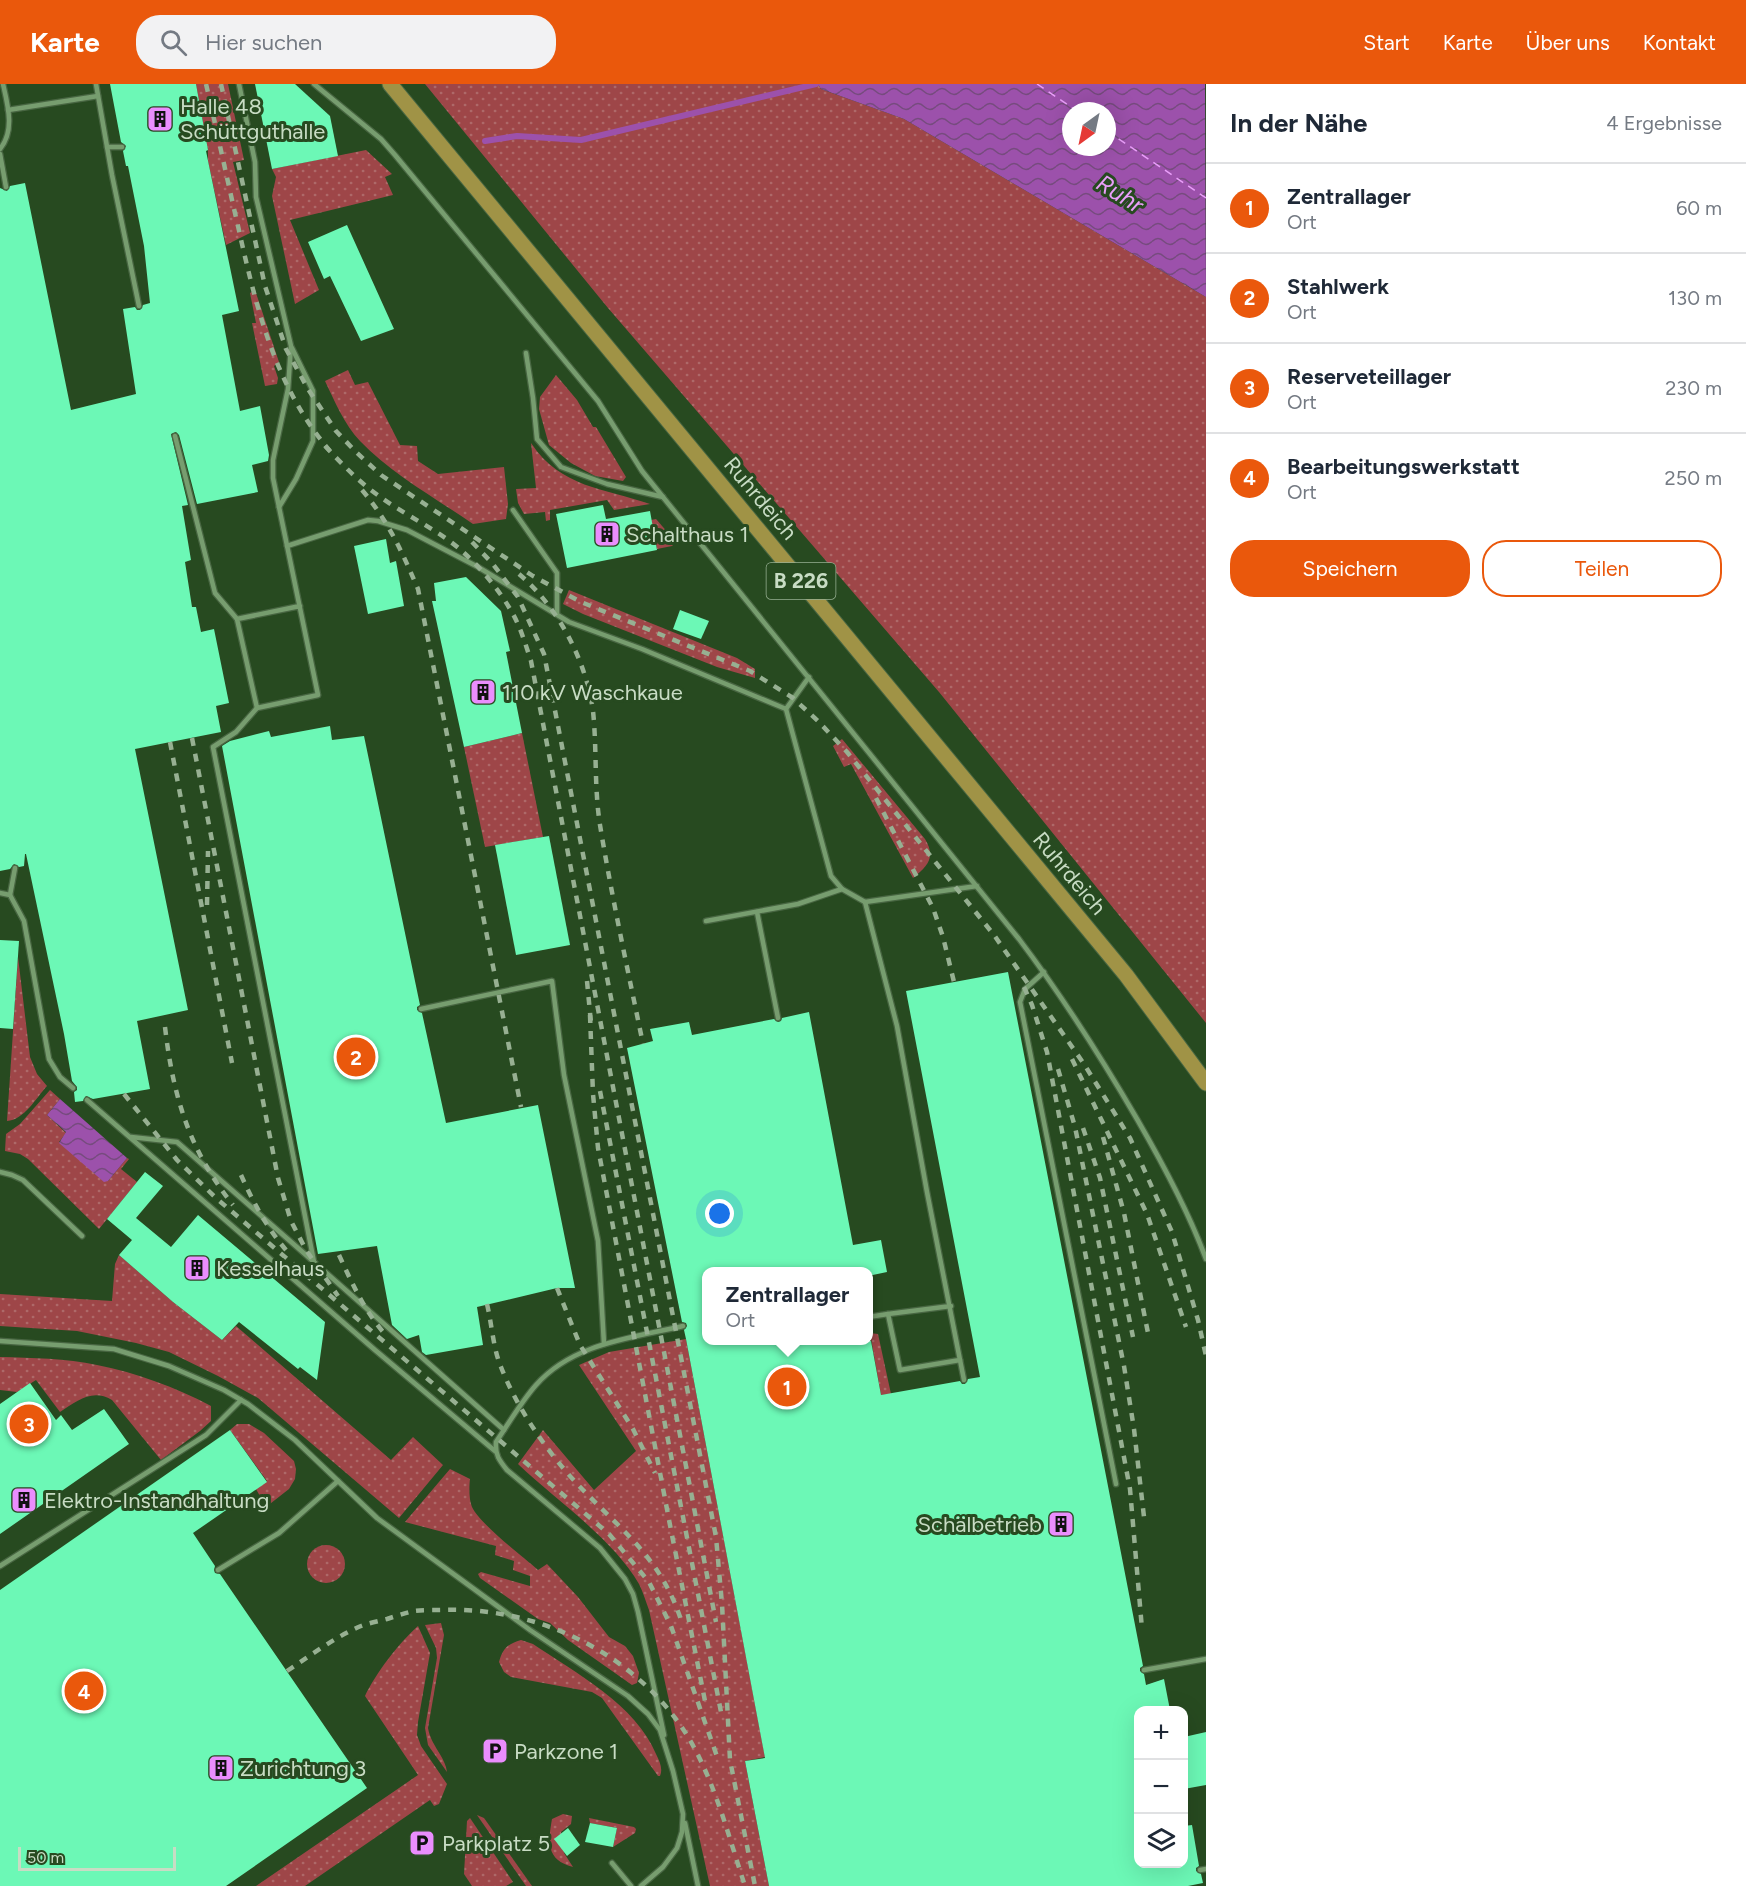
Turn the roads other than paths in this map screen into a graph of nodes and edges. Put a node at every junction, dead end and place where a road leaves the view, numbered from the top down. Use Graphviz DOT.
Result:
graph roads {
  1 [pos="3,84"];
  2 [pos="96,84"];
  3 [pos="239,84"];
  4 [pos="314,84"];
  5 [pos="390,84"];
  6 [pos="98,96"];
  7 [pos="8,110"];
  8 [pos="107,147"];
  9 [pos="122,147"];
  10 [pos="0,149"];
  11 [pos="0,154"];
  12 [pos="6,187"];
  13 [pos="138,306"];
  14 [pos="291,346"];
  15 [pos="526,353"];
  16 [pos="175,436"];
  17 [pos="663,497"];
  18 [pos="279,507"];
  19 [pos="513,510"];
  20 [pos="287,546"];
  21 [pos="300,606"];
  22 [pos="556,613"];
  23 [pos="237,620"];
  24 [pos="809,677"];
  25 [pos="257,708"];
  26 [pos="786,709"];
  27 [pos="15,868"];
  28 [pos="977,886"];
  29 [pos="842,889"];
  30 [pos="0,893"];
  31 [pos="10,895"];
  32 [pos="865,902"];
  33 [pos="757,912"];
  34 [pos="706,921"];
  35 [pos="1044,972"];
  36 [pos="421,1009"];
  37 [pos="778,1018"];
  38 [pos="1206,1083"];
  39 [pos="73,1088"];
  40 [pos="87,1100"];
  41 [pos="129,1137"];
  42 [pos="0,1172"];
  43 [pos="82,1236"];
  44 [pos="1206,1259"];
  45 [pos="314,1262"];
  46 [pos="951,1306"];
  47 [pos="888,1314"];
  48 [pos="873,1316"];
  49 [pos="683,1326"];
  50 [pos="0,1341"];
  51 [pos="604,1344"];
  52 [pos="960,1360"];
  53 [pos="964,1380"];
  54 [pos="241,1400"];
  55 [pos="504,1430"];
  56 [pos="495,1451"];
  57 [pos="338,1481"];
  58 [pos="1116,1484"];
  59 [pos="0,1566"];
  60 [pos="218,1570"];
  61 [pos="1206,1659"];
  62 [pos="1144,1670"];
  63 [pos="667,1749"];
  64 [pos="683,1814"];
  65 [pos="612,1863"];
  66 [pos="631,1886"];
  67 [pos="641,1886"];
  68 [pos="698,1886"];
  1 -- 7 [label="lane"];
  2 -- 6 [label="lane"];
  3 -- 14 [label="lane"];
  4 -- 17 [label="lane"];
  5 -- 38 [label="main road, Ruhrdeich / B 226"];
  6 -- 7 [label="lane"];
  6 -- 8 [label="lane"];
  7 -- 10 [label="lane"];
  8 -- 9 [label="lane"];
  8 -- 13 [label="lane"];
  11 -- 12 [label="lane"];
  14 -- 18 [label="lane"];
  14 -- 18 [label="lane"];
  15 -- 17 [label="lane"];
  16 -- 23 [label="lane"];
  17 -- 24 [label="lane"];
  18 -- 20 [label="lane"];
  19 -- 22 [label="lane"];
  20 -- 21 [label="lane"];
  20 -- 22 [label="lane"];
  21 -- 23 [label="lane"];
  21 -- 25 [label="lane"];
  22 -- 26 [label="lane"];
  23 -- 25 [label="lane"];
  24 -- 26 [label="lane"];
  24 -- 28 [label="lane"];
  25 -- 45 [label="lane"];
  26 -- 29 [label="lane"];
  27 -- 31 [label="lane"];
  28 -- 32 [label="lane"];
  28 -- 35 [label="lane"];
  29 -- 32 [label="lane"];
  29 -- 33 [label="lane"];
  30 -- 31 [label="lane"];
  31 -- 39 [label="lane"];
  32 -- 46 [label="lane"];
  33 -- 34 [label="lane"];
  33 -- 37 [label="lane"];
  35 -- 44 [label="lane"];
  35 -- 58 [label="lane"];
  36 -- 51 [label="lane"];
  40 -- 41 [label="lane"];
  41 -- 45 [label="lane"];
  41 -- 56 [label="lane"];
  42 -- 43 [label="lane"];
  45 -- 55 [label="lane"];
  46 -- 47 [label="lane"];
  46 -- 52 [label="lane"];
  47 -- 48 [label="lane"];
  47 -- 52 [label="lane"];
  49 -- 51 [label="lane"];
  50 -- 54 [label="lane"];
  51 -- 55 [label="lane"];
  52 -- 53 [label="lane"];
  54 -- 57 [label="lane"];
  54 -- 59 [label="lane"];
  55 -- 56 [label="lane"];
  56 -- 63 [label="lane"];
  57 -- 60 [label="lane"];
  57 -- 63 [label="lane"];
  61 -- 62 [label="lane"];
  63 -- 64 [label="lane"];
  64 -- 67 [label="lane"];
  64 -- 68 [label="lane"];
  65 -- 66 [label="lane"];
}
